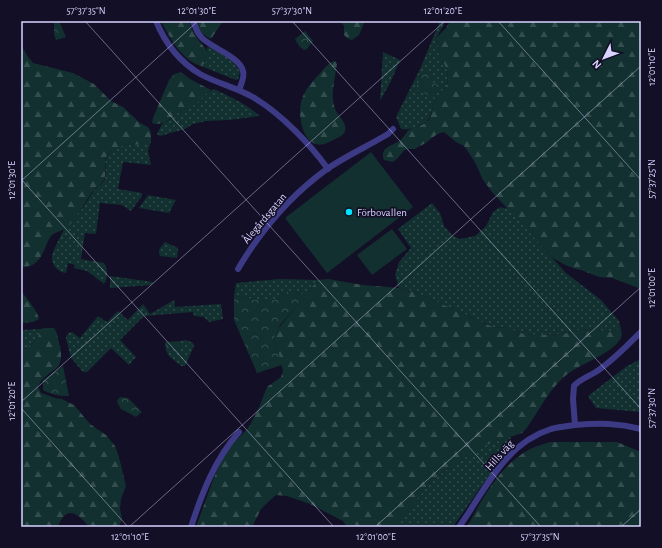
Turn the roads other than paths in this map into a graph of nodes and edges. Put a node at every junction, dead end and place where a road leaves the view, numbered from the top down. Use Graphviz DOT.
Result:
graph roads {
  1 [pos="156,21"];
  2 [pos="193,21"];
  3 [pos="239,90"];
  4 [pos="393,129"];
  5 [pos="328,169"];
  6 [pos="238,269"];
  7 [pos="641,332"];
  8 [pos="576,425"];
  9 [pos="641,429"];
  10 [pos="239,432"];
  11 [pos="191,527"];
  12 [pos="459,527"];
  1 -- 3 [label="street"];
  2 -- 3 [label="street"];
  3 -- 5 [label="street"];
  4 -- 5 [label="street, Ålegårdsgatan"];
  5 -- 6 [label="street, Ålegårdsgatan"];
  7 -- 8 [label="street"];
  8 -- 9 [label="street, Hills väg"];
  8 -- 12 [label="street, Hills väg"];
  10 -- 11 [label="street"];
}
